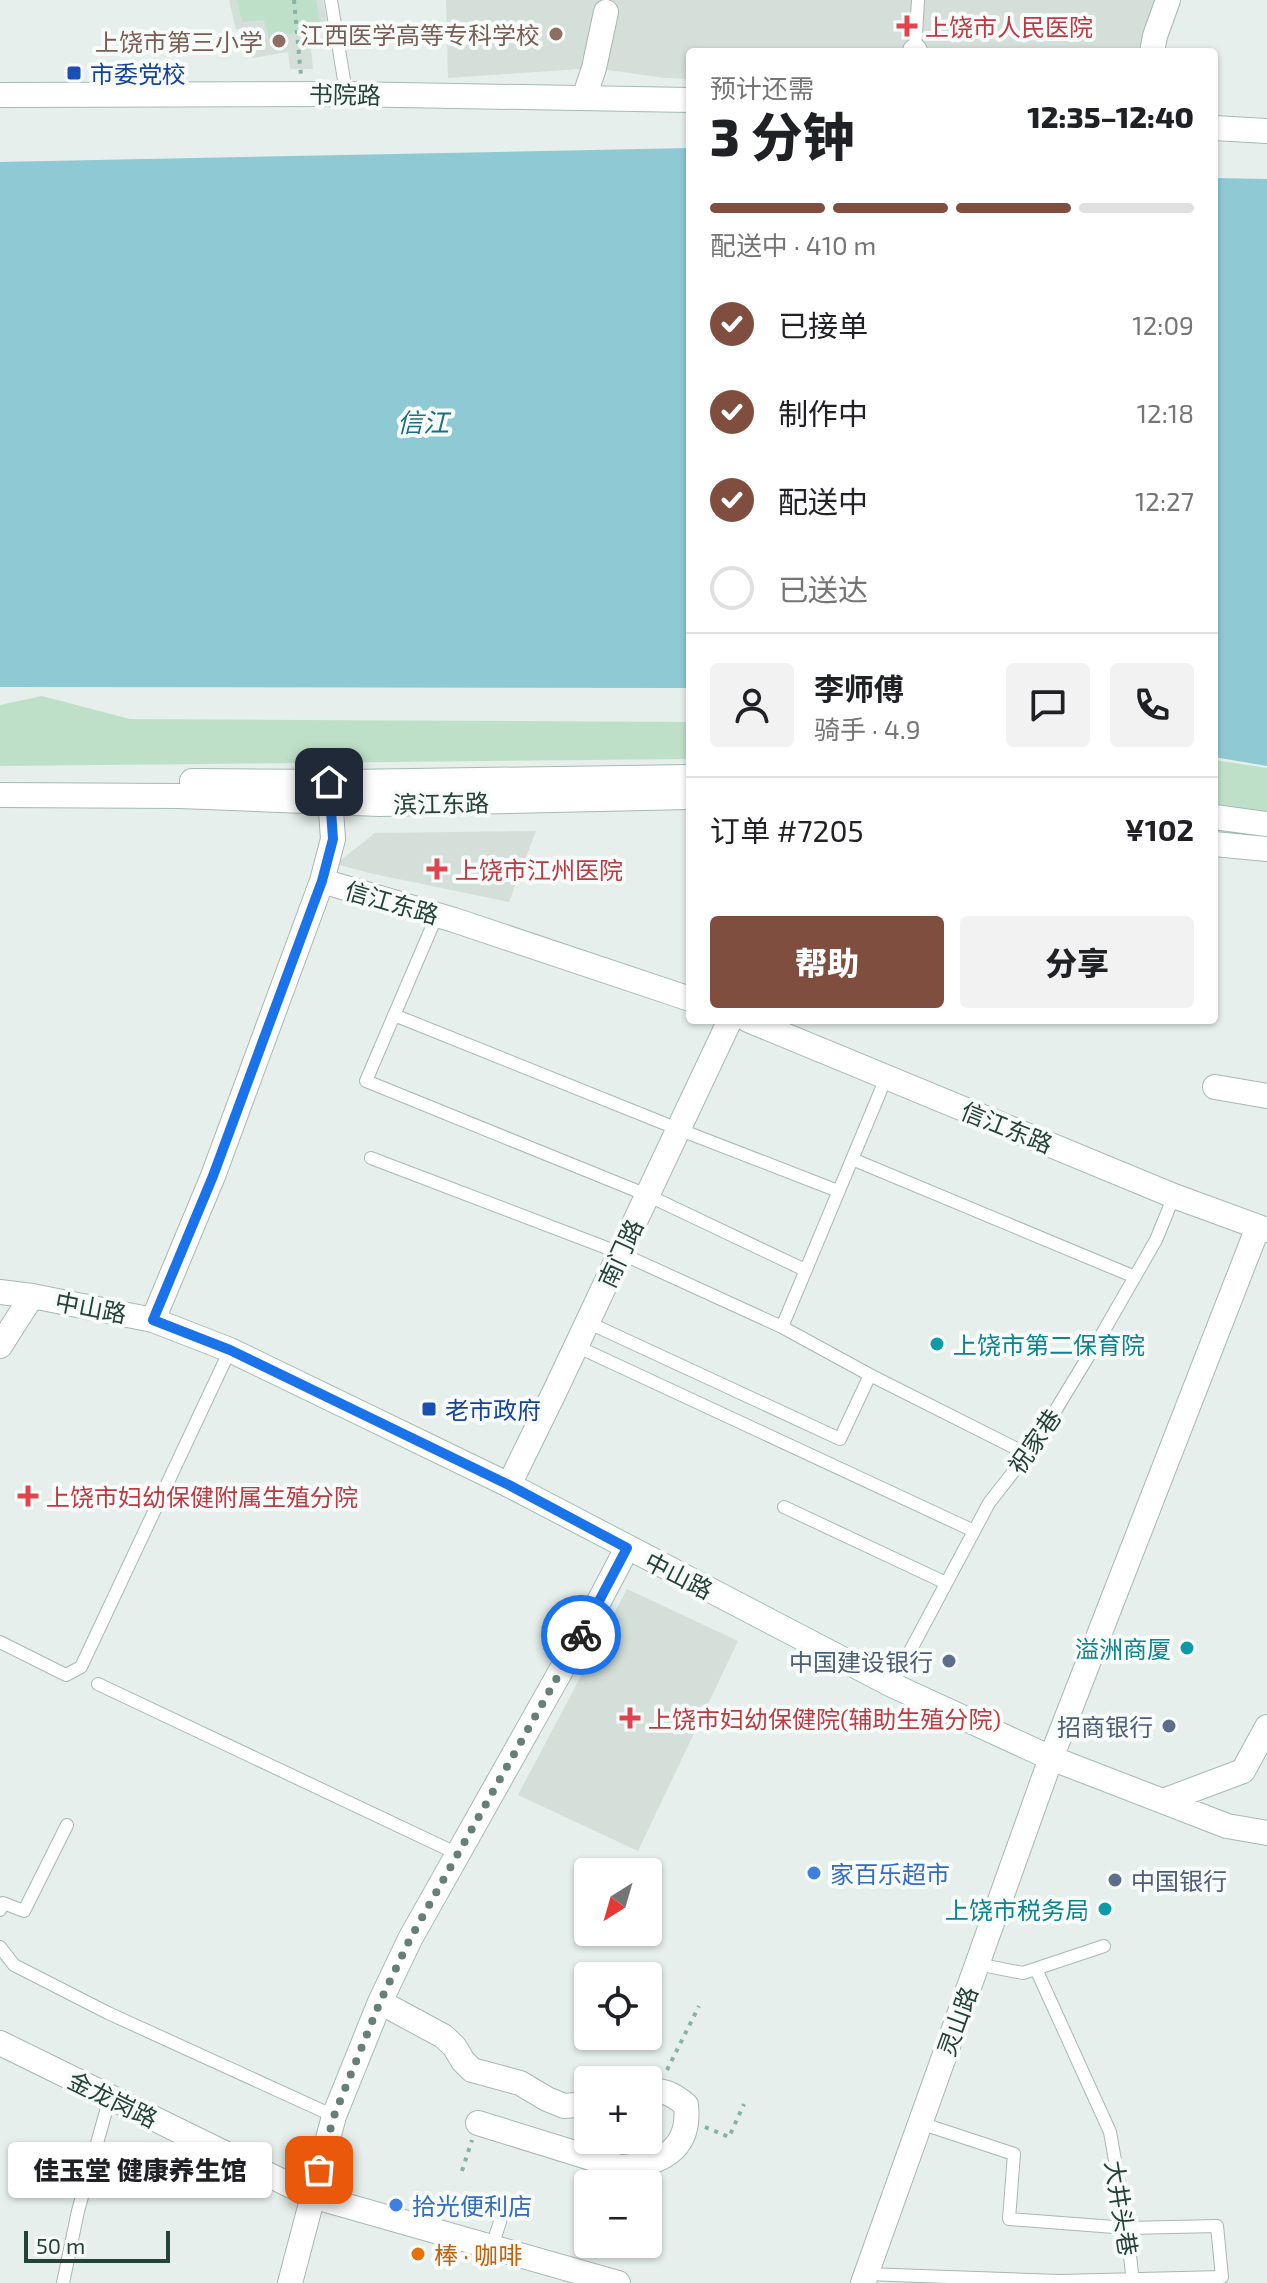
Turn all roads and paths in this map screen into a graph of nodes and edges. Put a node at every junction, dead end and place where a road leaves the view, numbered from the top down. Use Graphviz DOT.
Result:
graph roads {
  1 [pos="294,0"];
  2 [pos="331,0"];
  3 [pos="918,0"];
  4 [pos="1168,0"];
  5 [pos="606,12"];
  6 [pos="915,48"];
  7 [pos="1153,48"];
  8 [pos="301,94"];
  9 [pos="344,94"];
  10 [pos="0,95"];
  11 [pos="584,98"];
  12 [pos="686,100"];
  13 [pos="1218,128"];
  14 [pos="1267,131"];
  15 [pos="686,777"];
  16 [pos="0,779"];
  17 [pos="330,792"];
  18 [pos="0,795"];
  19 [pos="686,797"];
  20 [pos="1218,818"];
  21 [pos="1267,824"];
  22 [pos="1218,844"];
  23 [pos="1267,849"];
  24 [pos="322,881"];
  25 [pos="437,915"];
  26 [pos="686,998"];
  27 [pos="394,1015"];
  28 [pos="728,1024"];
  29 [pos="758,1024"];
  30 [pos="886,1078"];
  31 [pos="1215,1087"];
  32 [pos="1267,1096"];
  33 [pos="678,1129"];
  34 [pos="371,1158"];
  35 [pos="852,1159"];
  36 [pos="838,1191"];
  37 [pos="647,1195"];
  38 [pos="1174,1196"];
  39 [pos="1263,1229"];
  40 [pos="620,1253"];
  41 [pos="805,1270"];
  42 [pos="1135,1277"];
  43 [pos="0,1292"];
  44 [pos="32,1296"];
  45 [pos="153,1320"];
  46 [pos="587,1322"];
  47 [pos="782,1327"];
  48 [pos="0,1346"];
  49 [pos="576,1346"];
  50 [pos="230,1350"];
  51 [pos="870,1375"];
  52 [pos="1027,1454"];
  53 [pos="509,1485"];
  54 [pos="784,1507"];
  55 [pos="974,1531"];
  56 [pos="627,1548"];
  57 [pos="946,1583"];
  58 [pos="0,1642"];
  59 [pos="98,1684"];
  60 [pos="892,1685"];
  61 [pos="1267,1727"];
  62 [pos="1051,1758"];
  63 [pos="1163,1801"];
  64 [pos="67,1825"];
  65 [pos="1267,1833"];
  66 [pos="458,1854"];
  67 [pos="0,1910"];
  68 [pos="1104,1946"];
  69 [pos="0,1947"];
  70 [pos="977,1964"];
  71 [pos="1036,1969"];
  72 [pos="380,2002"];
  73 [pos="699,2006"];
  74 [pos="0,2043"];
  75 [pos="662,2073"];
  76 [pos="662,2092"];
  77 [pos="110,2097"];
  78 [pos="744,2104"];
  79 [pos="574,2105"];
  80 [pos="334,2116"];
  81 [pos="688,2120"];
  82 [pos="478,2123"];
  83 [pos="920,2123"];
  84 [pos="462,2171"];
  85 [pos="312,2196"];
  86 [pos="500,2222"];
  87 [pos="1127,2228"];
  88 [pos="492,2246"];
  89 [pos="864,2278"];
  90 [pos="1132,2281"];
  91 [pos="1059,2282"];
  92 [pos="63,2283"];
  93 [pos="290,2283"];
  94 [pos="618,2283"];
  1 -- 8 [label="path"];
  2 -- 9 [label="lane"];
  3 -- 6 [label="lane"];
  4 -- 7 [label="street"];
  5 -- 11 [label="street"];
  8 -- 9 [label="street, 书院路"];
  8 -- 10 [label="street, 书院路"];
  9 -- 11 [label="street, 书院路"];
  11 -- 12 [label="street, 书院路"];
  13 -- 14 [label="street"];
  15 -- 17 [label="street, 滨江东路"];
  16 -- 17 [label="street, 滨江东路"];
  17 -- 18 [label="street, 滨江东路"];
  17 -- 19 [label="street, 滨江东路"];
  17 -- 24 [label="street"];
  20 -- 21 [label="street"];
  22 -- 23 [label="street"];
  24 -- 25 [label="street, 信江东路"];
  24 -- 45 [label="street"];
  25 -- 26 [label="street, 信江东路"];
  25 -- 27 [label="lane"];
  27 -- 33 [label="lane"];
  27 -- 37 [label="lane"];
  28 -- 33 [label="street, 南门路"];
  29 -- 30 [label="street, 信江东路"];
  30 -- 35 [label="lane"];
  30 -- 38 [label="street, 信江东路"];
  31 -- 32 [label="street"];
  33 -- 36 [label="lane"];
  33 -- 37 [label="street, 南门路"];
  34 -- 40 [label="lane"];
  35 -- 36 [label="lane"];
  35 -- 42 [label="lane"];
  36 -- 41 [label="lane"];
  37 -- 40 [label="street, 南门路"];
  37 -- 41 [label="lane"];
  38 -- 39 [label="street, 信江东路"];
  38 -- 42 [label="lane, 祝家巷"];
  39 -- 62 [label="street, 灵山路"];
  40 -- 46 [label="street, 南门路"];
  40 -- 47 [label="lane"];
  41 -- 47 [label="lane"];
  42 -- 52 [label="lane, 祝家巷"];
  43 -- 44 [label="street, 中山路"];
  44 -- 45 [label="street, 中山路"];
  44 -- 48 [label="street"];
  45 -- 50 [label="street, 中山路"];
  46 -- 49 [label="street, 南门路"];
  46 -- 51 [label="lane"];
  47 -- 51 [label="lane"];
  49 -- 53 [label="street, 南门路"];
  49 -- 55 [label="lane"];
  50 -- 53 [label="street, 中山路"];
  50 -- 58 [label="lane"];
  51 -- 52 [label="lane"];
  52 -- 55 [label="lane, 祝家巷"];
  53 -- 56 [label="street, 中山路"];
  54 -- 57 [label="lane"];
  55 -- 57 [label="lane, 祝家巷"];
  56 -- 60 [label="street, 中山路"];
  56 -- 66 [label="street"];
  57 -- 60 [label="lane, 祝家巷"];
  59 -- 66 [label="lane"];
  60 -- 62 [label="street, 中山路"];
  61 -- 63 [label="street"];
  62 -- 63 [label="street, 中山路"];
  62 -- 70 [label="street, 灵山路"];
  63 -- 65 [label="street, 中山路"];
  64 -- 67 [label="lane"];
  66 -- 72 [label="street"];
  68 -- 71 [label="lane"];
  69 -- 80 [label="lane"];
  70 -- 71 [label="lane"];
  70 -- 83 [label="street, 灵山路"];
  71 -- 87 [label="lane, 大井头巷"];
  72 -- 79 [label="street"];
  72 -- 80 [label="street"];
  73 -- 75 [label="path"];
  74 -- 77 [label="street, 金龙岗路"];
  76 -- 81 [label="street"];
  77 -- 85 [label="street, 金龙岗路"];
  77 -- 92 [label="lane"];
  78 -- 81 [label="path"];
  80 -- 85 [label="street"];
  81 -- 82 [label="street"];
  82 -- 84 [label="path"];
  83 -- 87 [label="lane"];
  83 -- 89 [label="street, 灵山路"];
  85 -- 88 [label="street, 金龙岗路"];
  85 -- 93 [label="street"];
  86 -- 88 [label="lane"];
  87 -- 90 [label="lane, 大井头巷"];
  87 -- 90 [label="lane"];
  88 -- 94 [label="street, 金龙岗路"];
  89 -- 91 [label="lane"];
  90 -- 91 [label="lane"];
}
